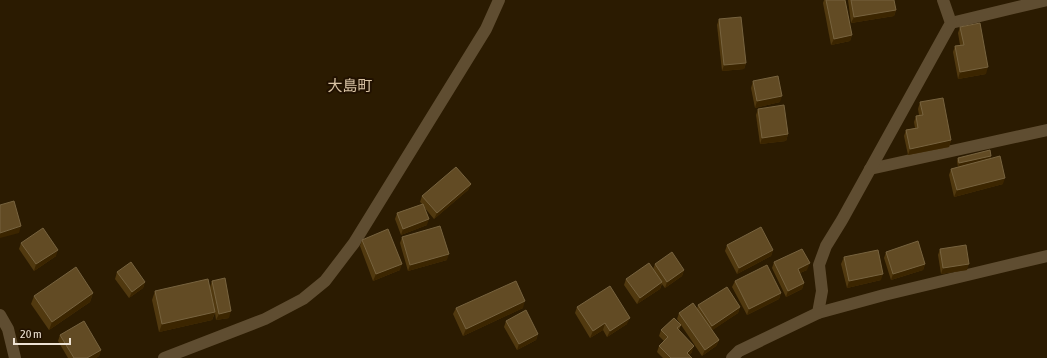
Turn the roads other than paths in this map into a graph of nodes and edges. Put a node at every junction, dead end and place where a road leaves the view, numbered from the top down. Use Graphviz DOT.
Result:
graph roads {
  1 [pos="499,0"];
  2 [pos="943,0"];
  3 [pos="1047,0"];
  4 [pos="951,23"];
  5 [pos="1047,130"];
  6 [pos="870,169"];
  7 [pos="1047,256"];
  8 [pos="818,313"];
  9 [pos="0,315"];
  10 [pos="15,358"];
  11 [pos="164,358"];
  12 [pos="732,358"];
  1 -- 11 [label="street"];
  2 -- 4 [label="street"];
  3 -- 4 [label="street"];
  4 -- 6 [label="street"];
  5 -- 6 [label="street"];
  6 -- 8 [label="street"];
  7 -- 8 [label="street"];
  8 -- 12 [label="street"];
  9 -- 10 [label="street"];
}
